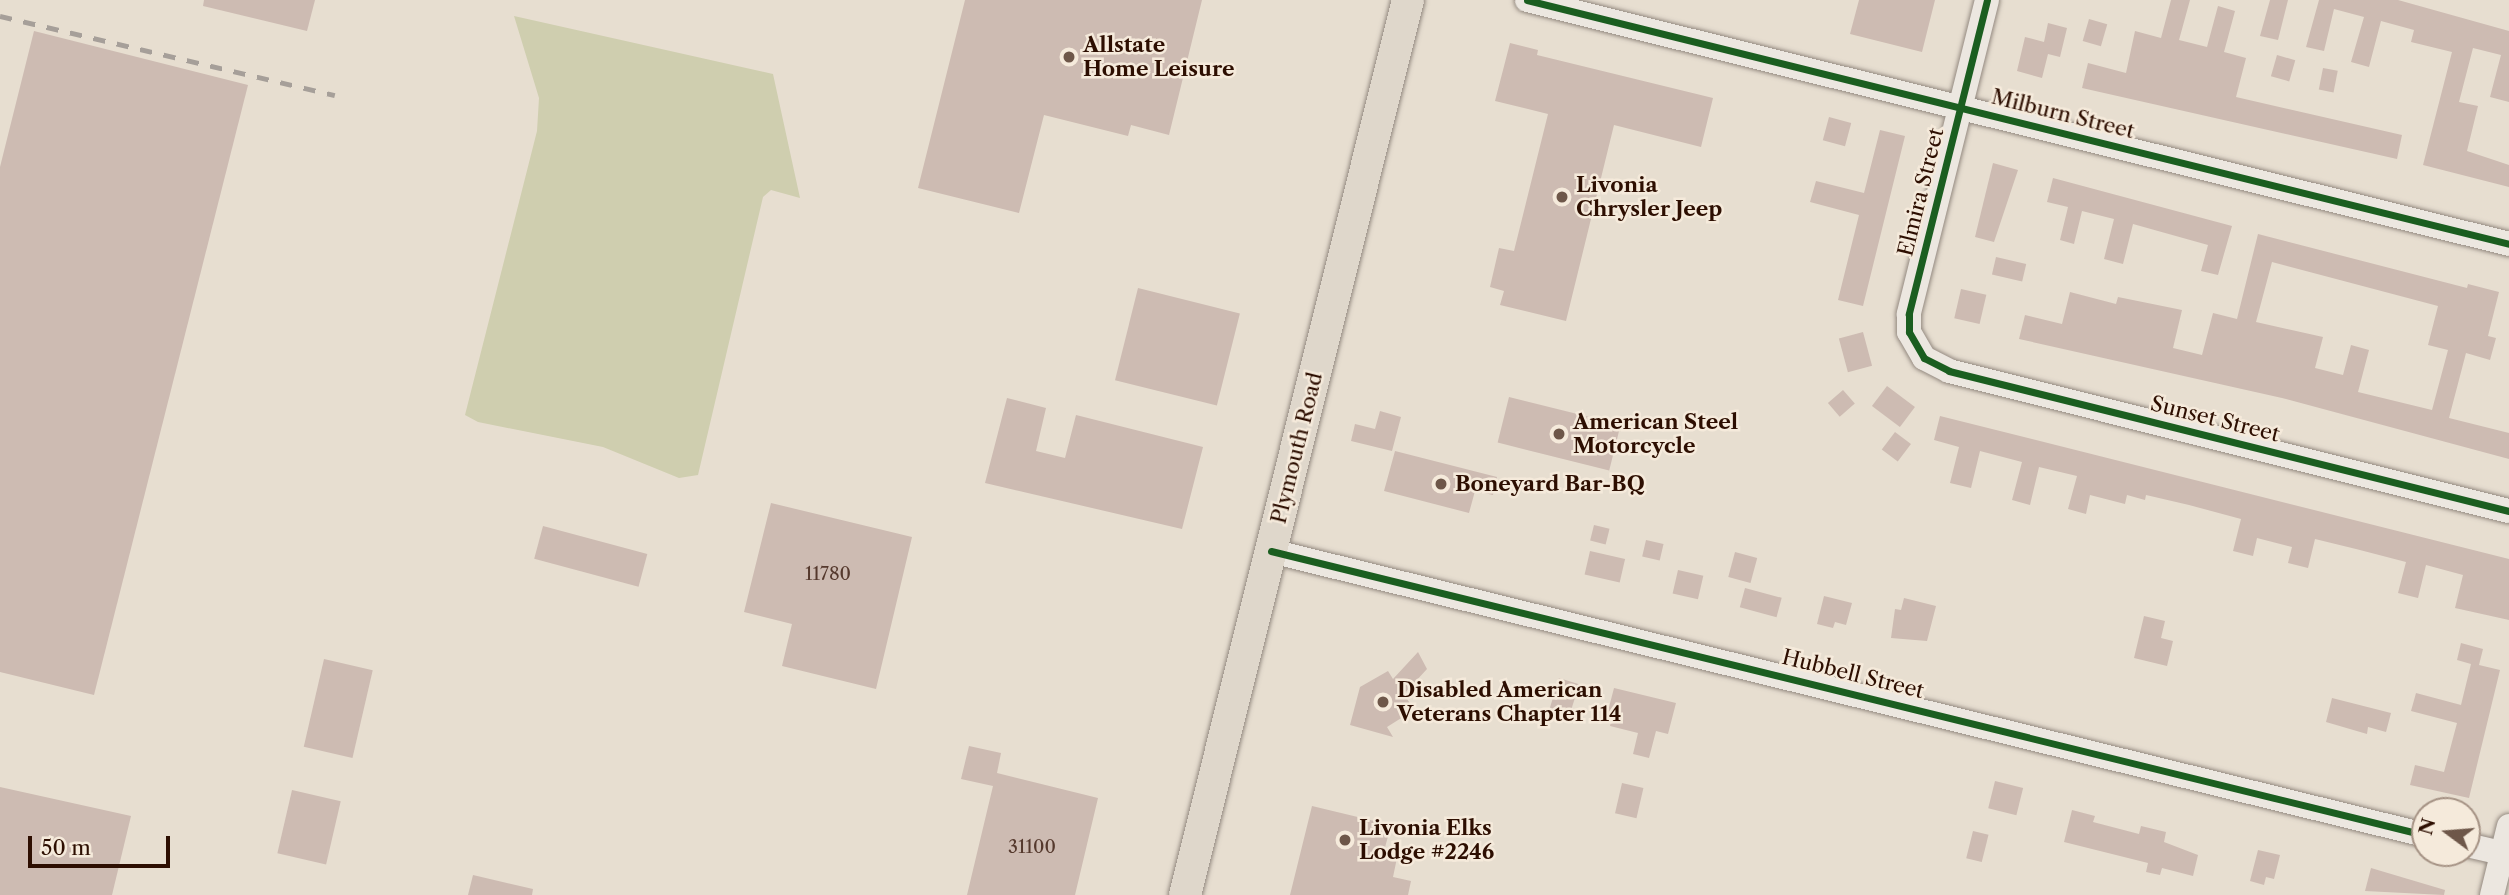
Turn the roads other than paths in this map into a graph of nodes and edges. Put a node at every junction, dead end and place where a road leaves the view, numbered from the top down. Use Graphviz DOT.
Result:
graph roads {
  1 [pos="1408,0"];
  2 [pos="1527,0"];
  3 [pos="1987,0"];
  4 [pos="1961,107"];
  5 [pos="2509,244"];
  6 [pos="1919,351"];
  7 [pos="2509,511"];
  8 [pos="1271,551"];
  9 [pos="2509,826"];
  10 [pos="2411,832"];
  11 [pos="2481,848"];
  12 [pos="2502,853"];
  13 [pos="1185,895"];
  14 [pos="2491,895"];
  1 -- 8 [label="main road, Plymouth Road"];
  2 -- 4 [label="street, Milburn Street"];
  3 -- 4 [label="street, Elmira Street"];
  4 -- 5 [label="street, Milburn Street"];
  4 -- 6 [label="street, Elmira Street"];
  6 -- 7 [label="street, Sunset Street"];
  8 -- 10 [label="street, Hubbell Street"];
  8 -- 13 [label="main road, Plymouth Road"];
  9 -- 12 [label="street"];
  11 -- 12 [label="street"];
  12 -- 14 [label="street"];
}
